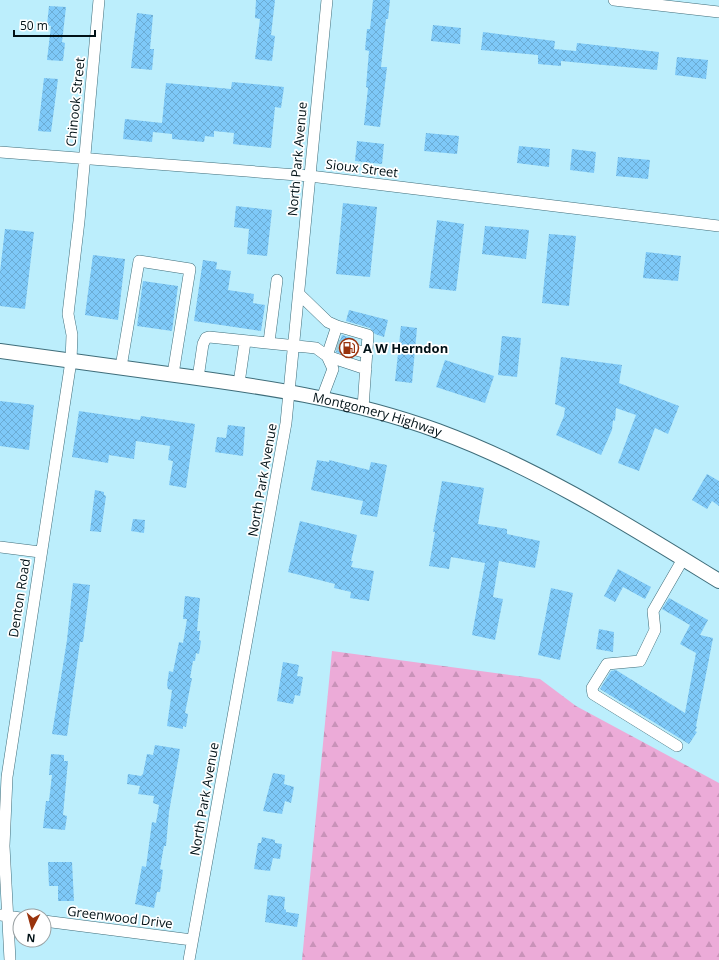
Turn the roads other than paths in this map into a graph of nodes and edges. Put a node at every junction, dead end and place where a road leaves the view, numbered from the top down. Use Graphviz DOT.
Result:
graph roads {
  1 [pos="99,0"];
  2 [pos="327,0"];
  3 [pos="614,0"];
  4 [pos="719,12"];
  5 [pos="0,152"];
  6 [pos="84,158"];
  7 [pos="310,176"];
  8 [pos="719,226"];
  9 [pos="277,280"];
  10 [pos="299,294"];
  11 [pos="337,326"];
  12 [pos="245,342"];
  13 [pos="269,342"];
  14 [pos="295,345"];
  15 [pos="352,350"];
  16 [pos="0,351"];
  17 [pos="367,353"];
  18 [pos="327,356"];
  19 [pos="71,361"];
  20 [pos="120,367"];
  21 [pos="366,369"];
  22 [pos="173,374"];
  23 [pos="198,378"];
  24 [pos="239,383"];
  25 [pos="290,392"];
  26 [pos="322,398"];
  27 [pos="363,408"];
  28 [pos="0,547"];
  29 [pos="40,552"];
  30 [pos="683,558"];
  31 [pos="719,581"];
  32 [pos="677,746"];
  33 [pos="3,916"];
  34 [pos="52,923"];
  35 [pos="192,940"];
  36 [pos="10,960"];
  37 [pos="189,960"];
  1 -- 6 [label="street, Chinook Street"];
  2 -- 7 [label="street, North Park Avenue"];
  3 -- 4 [label="street"];
  5 -- 6 [label="street, Sioux Street"];
  6 -- 7 [label="street, Sioux Street"];
  6 -- 19 [label="street, Chinook Street"];
  7 -- 8 [label="street, Sioux Street"];
  7 -- 10 [label="street, North Park Avenue"];
  9 -- 13 [label="street"];
  10 -- 11 [label="street"];
  10 -- 14 [label="street, North Park Avenue"];
  11 -- 17 [label="street"];
  11 -- 18 [label="street"];
  12 -- 13 [label="street"];
  12 -- 23 [label="street"];
  12 -- 24 [label="street"];
  13 -- 14 [label="street"];
  14 -- 18 [label="street"];
  14 -- 25 [label="street, North Park Avenue"];
  15 -- 17 [label="street"];
  16 -- 19 [label="main road, Montgomery Highway"];
  17 -- 21 [label="street"];
  18 -- 21 [label="street"];
  18 -- 26 [label="street"];
  19 -- 20 [label="main road, Montgomery Highway"];
  19 -- 29 [label="street, Denton Road"];
  20 -- 22 [label="main road, Montgomery Highway"];
  20 -- 22 [label="street"];
  21 -- 27 [label="street"];
  22 -- 23 [label="main road, Montgomery Highway"];
  23 -- 24 [label="main road, Montgomery Highway"];
  24 -- 25 [label="main road, Montgomery Highway"];
  25 -- 26 [label="main road, Montgomery Highway"];
  25 -- 35 [label="street, North Park Avenue"];
  26 -- 27 [label="main road, Montgomery Highway"];
  27 -- 30 [label="main road, Montgomery Highway"];
  28 -- 29 [label="street"];
  29 -- 33 [label="street, Denton Road"];
  30 -- 31 [label="main road, Montgomery Highway"];
  30 -- 32 [label="street"];
  33 -- 36 [label="street, Denton Road"];
  34 -- 35 [label="street, Greenwood Drive"];
  35 -- 37 [label="street, North Park Avenue"];
}
